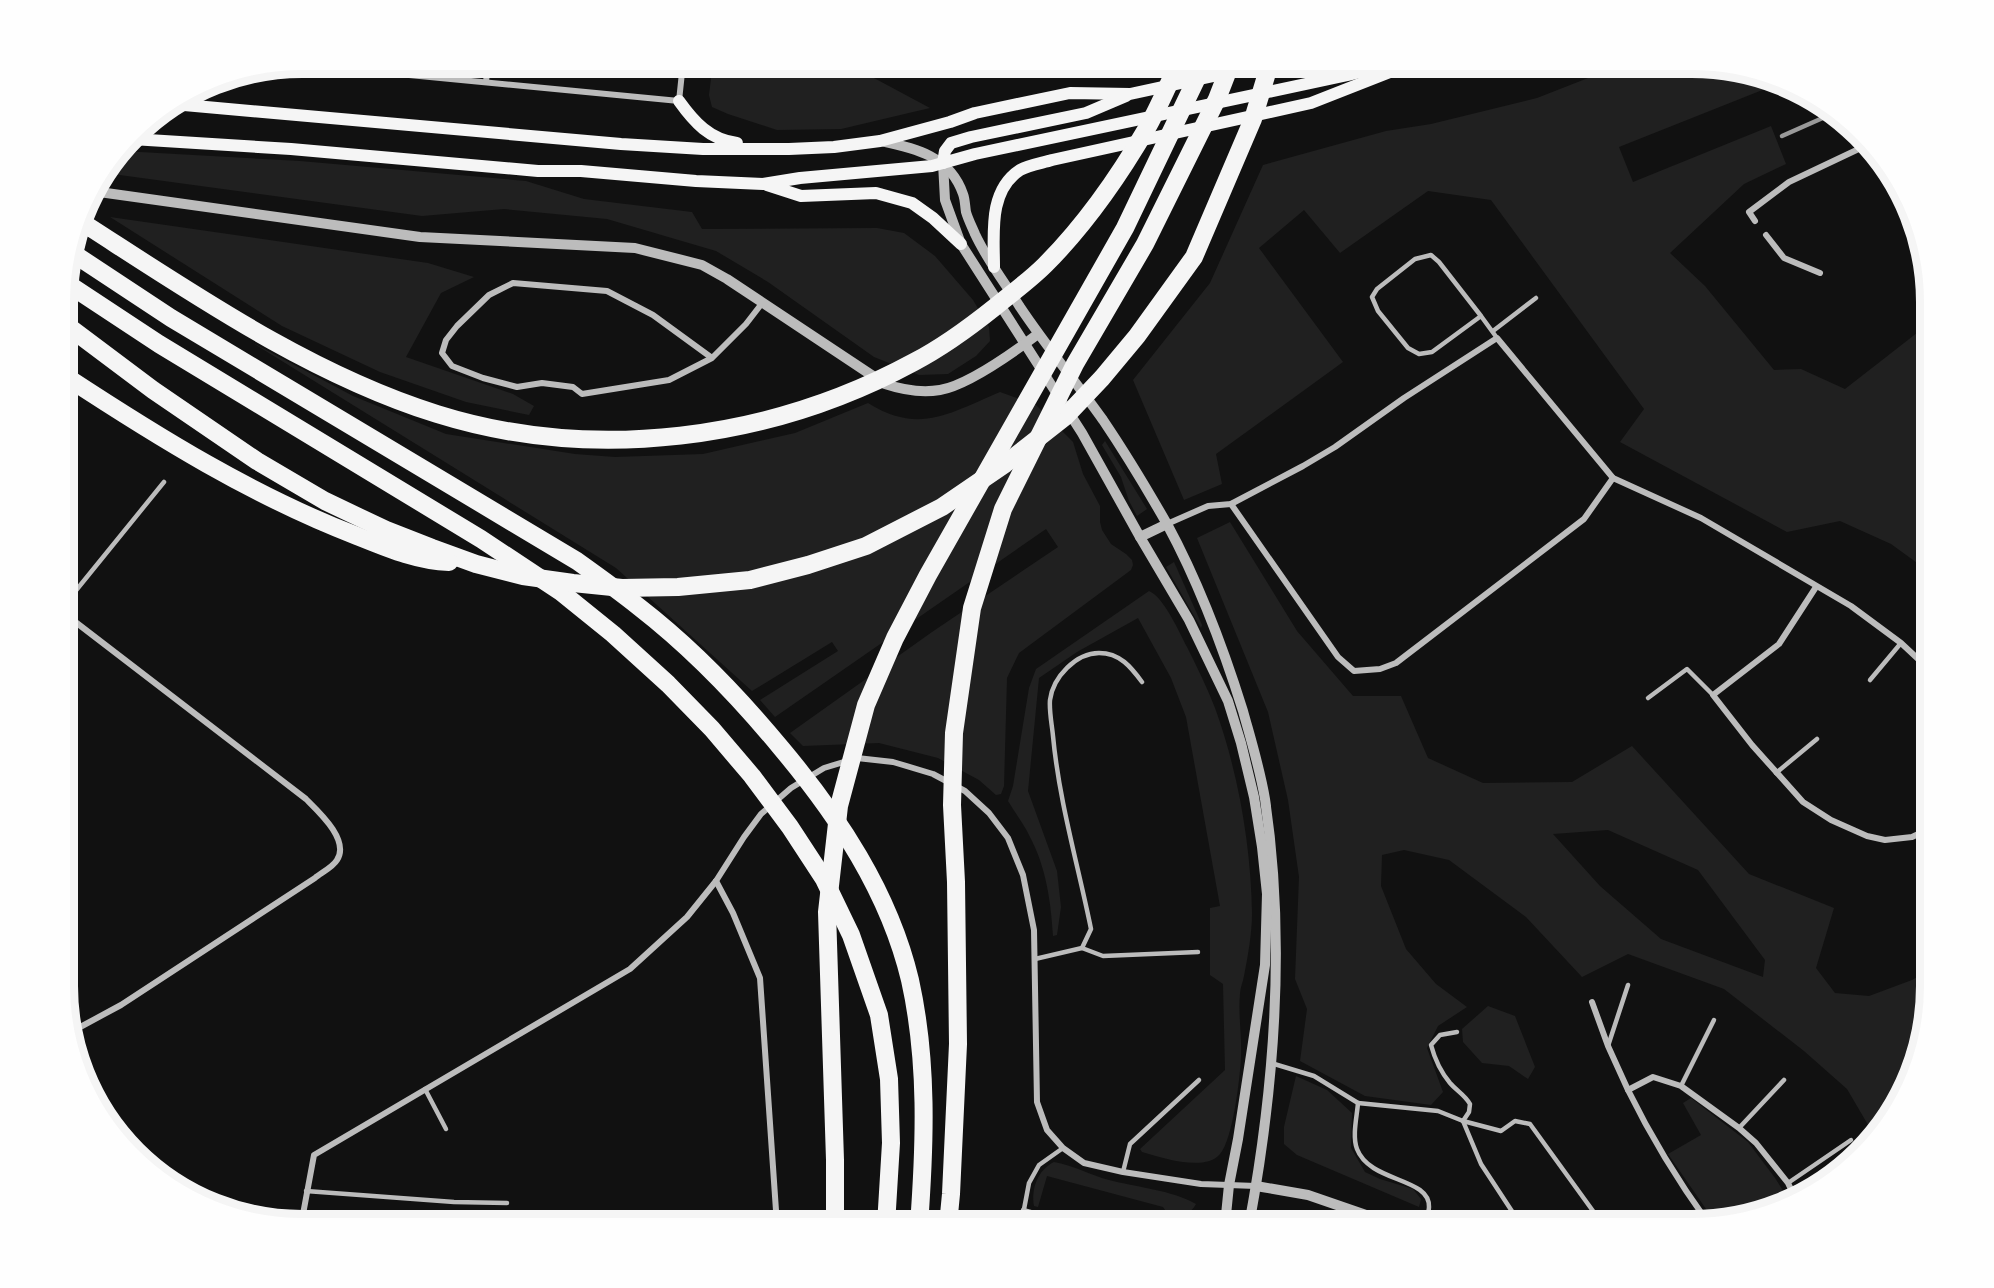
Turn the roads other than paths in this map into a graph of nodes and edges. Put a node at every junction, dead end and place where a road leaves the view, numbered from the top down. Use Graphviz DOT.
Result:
graph roads {
  1 [pos="401,74"];
  2 [pos="487,74"];
  3 [pos="682,74"];
  4 [pos="1174,74"];
  5 [pos="1199,74"];
  6 [pos="1222,74"];
  7 [pos="1227,74"];
  8 [pos="1268,74"];
  9 [pos="1352,74"];
  10 [pos="1385,74"];
  11 [pos="486,82"];
  12 [pos="1130,94"];
  13 [pos="680,101"];
  14 [pos="185,106"];
  15 [pos="140,140"];
  16 [pos="880,141"];
  17 [pos="1861,148"];
  18 [pos="789,149"];
  19 [pos="943,162"];
  20 [pos="763,184"];
  21 [pos="102,191"];
  22 [pos="1755,221"];
  23 [pos="87,225"];
  24 [pos="1766,235"];
  25 [pos="961,244"];
  26 [pos="78,257"];
  27 [pos="994,267"];
  28 [pos="1820,273"];
  29 [pos="74,288"];
  30 [pos="1536,298"];
  31 [pos="763,302"];
  32 [pos="1481,316"];
  33 [pos="74,331"];
  34 [pos="1493,331"];
  35 [pos="1038,334"];
  36 [pos="1497,338"];
  37 [pos="1026,344"];
  38 [pos="712,358"];
  39 [pos="74,382"];
  40 [pos="1613,478"];
  41 [pos="164,482"];
  42 [pos="1231,504"];
  43 [pos="1167,524"];
  44 [pos="1140,537"];
  45 [pos="476,564"];
  46 [pos="1816,586"];
  47 [pos="74,593"];
  48 [pos="74,621"];
  49 [pos="1901,644"];
  50 [pos="1920,662"];
  51 [pos="1870,680"];
  52 [pos="1142,682"];
  53 [pos="1713,695"];
  54 [pos="1648,698"];
  55 [pos="1816,739"];
  56 [pos="1776,773"];
  57 [pos="1920,833"];
  58 [pos="716,881"];
  59 [pos="1082,948"];
  60 [pos="1198,952"];
  61 [pos="1035,959"];
  62 [pos="1628,985"];
  63 [pos="1592,1002"];
  64 [pos="1714,1020"];
  65 [pos="77,1028"];
  66 [pos="1457,1032"];
  67 [pos="1608,1046"];
  68 [pos="1271,1063"];
  69 [pos="1199,1080"];
  70 [pos="1784,1080"];
  71 [pos="1681,1086"];
  72 [pos="425,1089"];
  73 [pos="1628,1090"];
  74 [pos="1358,1103"];
  75 [pos="1463,1121"];
  76 [pos="1739,1128"];
  77 [pos="446,1129"];
  78 [pos="1851,1140"];
  79 [pos="1063,1148"];
  80 [pos="1123,1172"];
  81 [pos="1788,1183"];
  82 [pos="1229,1185"];
  83 [pos="1256,1186"];
  84 [pos="306,1191"];
  85 [pos="1792,1191"];
  86 [pos="507,1203"];
  87 [pos="1023,1210"];
  88 [pos="1593,1210"];
  89 [pos="303,1214"];
  90 [pos="776,1214"];
  91 [pos="835,1214"];
  92 [pos="887,1214"];
  93 [pos="920,1214"];
  94 [pos="949,1214"];
  95 [pos="1023,1214"];
  96 [pos="1037,1214"];
  97 [pos="1226,1214"];
  98 [pos="1251,1214"];
  99 [pos="1362,1214"];
  100 [pos="1427,1214"];
  101 [pos="1514,1214"];
  102 [pos="1702,1214"];
  1 -- 11 [label="street"];
  2 -- 11 [label="street"];
  3 -- 13 [label="street"];
  4 -- 23 [label="highway"];
  5 -- 91 [label="highway"];
  6 -- 12 [label="main road"];
  7 -- 94 [label="highway"];
  8 -- 45 [label="highway"];
  9 -- 19 [label="main road"];
  10 -- 27 [label="main road"];
  11 -- 13 [label="street"];
  12 -- 16 [label="main road"];
  12 -- 19 [label="main road"];
  13 -- 18 [label="main road"];
  14 -- 18 [label="main road"];
  15 -- 20 [label="main road"];
  16 -- 18 [label="main road"];
  16 -- 19 [label="street"];
  17 -- 22 [label="street"];
  19 -- 20 [label="main road"];
  19 -- 25 [label="street"];
  19 -- 27 [label="street"];
  20 -- 25 [label="main road"];
  21 -- 31 [label="street"];
  24 -- 28 [label="street"];
  25 -- 37 [label="street"];
  26 -- 93 [label="highway"];
  27 -- 35 [label="street"];
  29 -- 92 [label="highway"];
  30 -- 34 [label="lane"];
  31 -- 37 [label="street"];
  31 -- 38 [label="street"];
  32 -- 32 [label="lane"];
  32 -- 34 [label="lane"];
  33 -- 45 [label="highway"];
  34 -- 36 [label="lane"];
  35 -- 37 [label="street"];
  35 -- 43 [label="street"];
  36 -- 40 [label="street"];
  36 -- 42 [label="street"];
  37 -- 44 [label="street"];
  38 -- 38 [label="street"];
  39 -- 45 [label="highway"];
  40 -- 42 [label="street"];
  40 -- 46 [label="street"];
  41 -- 47 [label="lane"];
  42 -- 43 [label="street"];
  43 -- 44 [label="street"];
  43 -- 68 [label="street"];
  44 -- 82 [label="street"];
  46 -- 49 [label="street"];
  46 -- 53 [label="street"];
  48 -- 65 [label="street"];
  49 -- 50 [label="street"];
  49 -- 51 [label="lane"];
  52 -- 59 [label="lane"];
  53 -- 54 [label="lane"];
  53 -- 56 [label="street"];
  55 -- 56 [label="lane"];
  56 -- 57 [label="street"];
  58 -- 61 [label="street"];
  58 -- 72 [label="street"];
  58 -- 90 [label="street"];
  59 -- 60 [label="lane"];
  59 -- 61 [label="lane"];
  61 -- 79 [label="street"];
  62 -- 67 [label="lane"];
  63 -- 67 [label="street"];
  64 -- 71 [label="lane"];
  66 -- 75 [label="lane"];
  67 -- 73 [label="street"];
  68 -- 74 [label="lane"];
  68 -- 83 [label="street"];
  69 -- 80 [label="lane"];
  70 -- 76 [label="lane"];
  71 -- 73 [label="street"];
  71 -- 76 [label="street"];
  72 -- 77 [label="lane"];
  72 -- 84 [label="street"];
  73 -- 102 [label="street"];
  74 -- 75 [label="lane"];
  74 -- 100 [label="lane"];
  75 -- 88 [label="lane"];
  75 -- 101 [label="lane"];
  76 -- 81 [label="street"];
  78 -- 81 [label="lane"];
  79 -- 80 [label="street"];
  79 -- 87 [label="lane"];
  80 -- 82 [label="street"];
  81 -- 85 [label="street"];
  82 -- 83 [label="street"];
  82 -- 97 [label="street"];
  83 -- 98 [label="street"];
  83 -- 99 [label="street"];
  84 -- 86 [label="lane"];
  84 -- 89 [label="street"];
  87 -- 95 [label="lane"];
  87 -- 96 [label="lane"];
}
